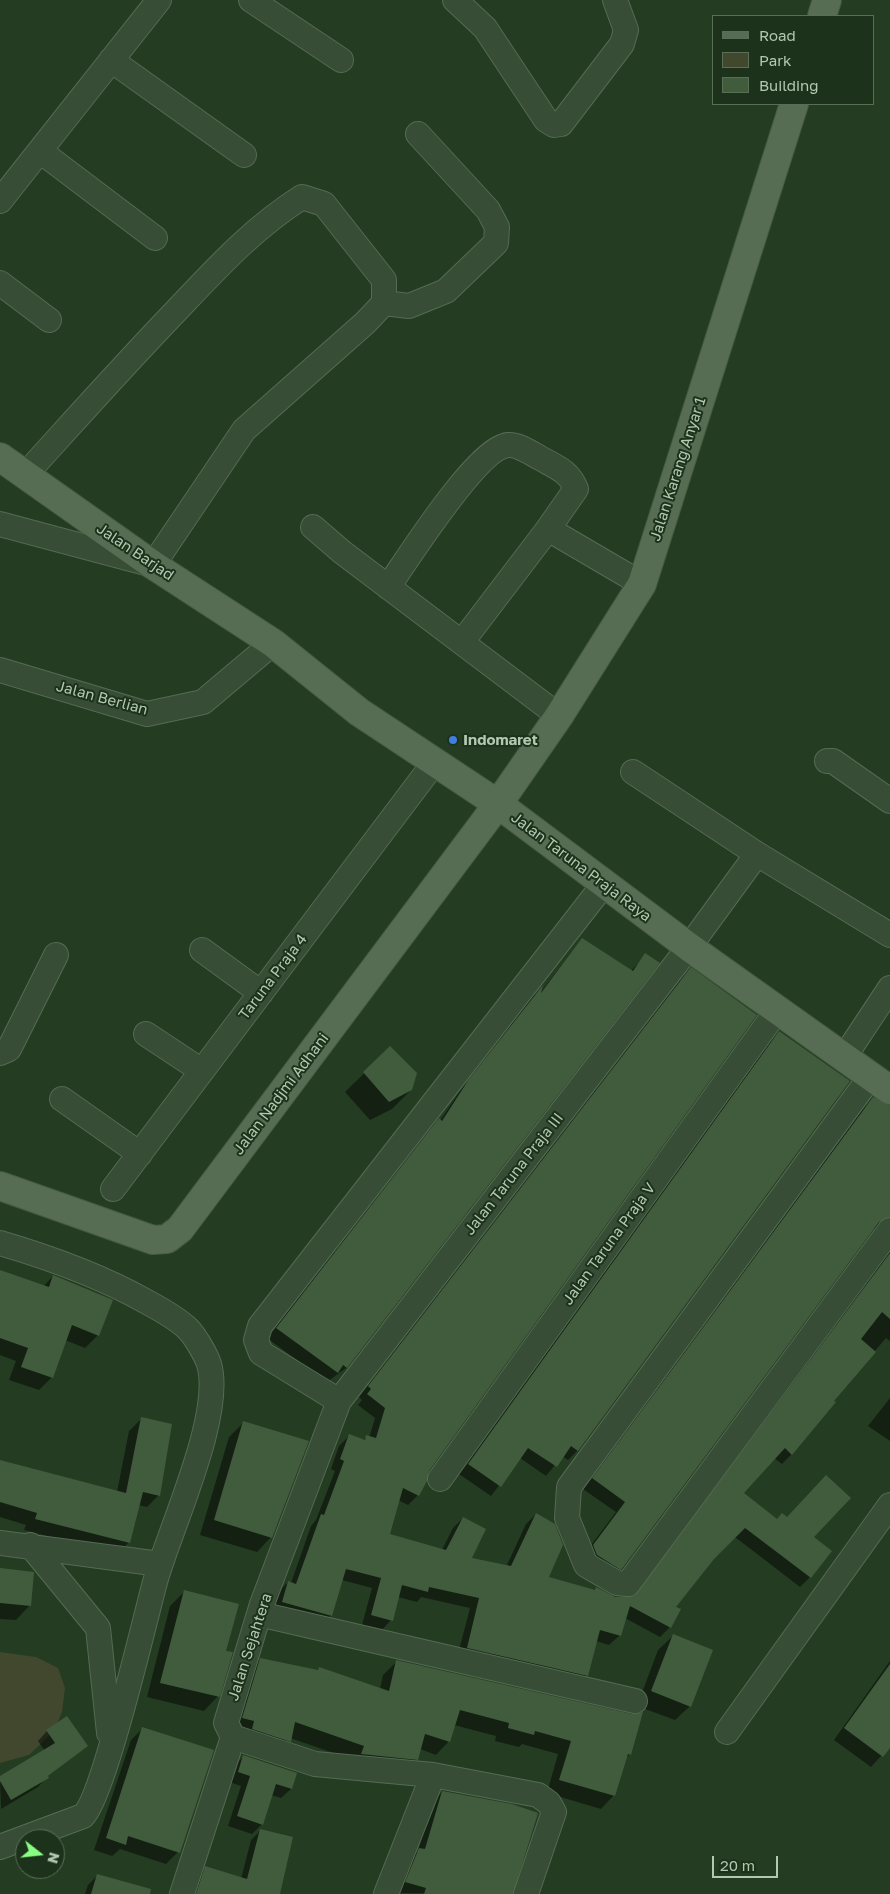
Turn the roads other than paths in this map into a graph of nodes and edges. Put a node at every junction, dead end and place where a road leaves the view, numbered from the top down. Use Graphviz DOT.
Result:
graph roads {
  1 [pos="158,0"];
  2 [pos="251,0"];
  3 [pos="455,0"];
  4 [pos="615,0"];
  5 [pos="827,0"];
  6 [pos="822,15"];
  7 [pos="111,60"];
  8 [pos="341,60"];
  9 [pos="794,105"];
  10 [pos="418,134"];
  11 [pos="40,150"];
  12 [pos="244,155"];
  13 [pos="0,201"];
  14 [pos="155,238"];
  15 [pos="0,283"];
  16 [pos="384,303"];
  17 [pos="49,320"];
  18 [pos="0,457"];
  19 [pos="24,475"];
  20 [pos="0,524"];
  21 [pos="313,527"];
  22 [pos="548,529"];
  23 [pos="153,565"];
  24 [pos="642,584"];
  25 [pos="388,588"];
  26 [pos="462,642"];
  27 [pos="273,643"];
  28 [pos="0,670"];
  29 [pos="559,716"];
  30 [pos="827,761"];
  31 [pos="434,763"];
  32 [pos="633,772"];
  33 [pos="890,801"];
  34 [pos="498,804"];
  35 [pos="757,854"];
  36 [pos="604,884"];
  37 [pos="890,935"];
  38 [pos="689,947"];
  39 [pos="202,950"];
  40 [pos="56,955"];
  41 [pos="890,988"];
  42 [pos="261,994"];
  43 [pos="778,1009"];
  44 [pos="146,1034"];
  45 [pos="0,1053"];
  46 [pos="845,1056"];
  47 [pos="202,1072"];
  48 [pos="880,1083"];
  49 [pos="62,1099"];
  50 [pos="140,1154"];
  51 [pos="0,1186"];
  52 [pos="113,1190"];
  53 [pos="890,1230"];
  54 [pos="0,1243"];
  55 [pos="339,1401"];
  56 [pos="440,1479"];
  57 [pos="890,1505"];
  58 [pos="0,1543"];
  59 [pos="30,1545"];
  60 [pos="160,1564"];
  61 [pos="259,1614"];
  62 [pos="635,1701"];
  63 [pos="727,1732"];
  64 [pos="233,1737"];
  65 [pos="110,1748"];
  66 [pos="432,1775"];
  67 [pos="0,1847"];
  68 [pos="182,1894"];
  69 [pos="386,1894"];
  70 [pos="526,1894"];
  1 -- 7 [label="street"];
  2 -- 8 [label="street"];
  3 -- 4 [label="street"];
  5 -- 6 [label="main road"];
  7 -- 11 [label="street"];
  7 -- 12 [label="street"];
  9 -- 24 [label="main road, Jalan Karang Anyar 1"];
  10 -- 16 [label="street"];
  11 -- 13 [label="street"];
  11 -- 14 [label="street"];
  15 -- 17 [label="street"];
  16 -- 19 [label="street"];
  16 -- 23 [label="street"];
  18 -- 19 [label="main road, Jalan Barjad"];
  19 -- 23 [label="main road, Jalan Barjad"];
  20 -- 23 [label="street"];
  21 -- 25 [label="street"];
  22 -- 24 [label="street"];
  22 -- 25 [label="street"];
  22 -- 26 [label="street"];
  23 -- 27 [label="main road, Jalan Barjad"];
  24 -- 29 [label="main road, Jalan Karang Anyar 1"];
  25 -- 26 [label="street"];
  26 -- 29 [label="street"];
  27 -- 28 [label="street, Jalan Berlian"];
  27 -- 31 [label="main road, Jalan Taruna Praja Raya"];
  29 -- 34 [label="main road, Jalan Karang Anyar 1"];
  30 -- 33 [label="street"];
  31 -- 34 [label="main road, Jalan Taruna Praja Raya"];
  31 -- 42 [label="street, Taruna Praja 4"];
  32 -- 35 [label="street"];
  34 -- 36 [label="main road, Jalan Taruna Praja Raya"];
  34 -- 51 [label="main road, Jalan Nadjmi Adhani"];
  35 -- 37 [label="street"];
  35 -- 38 [label="street, Jalan Taruna Praja III"];
  36 -- 38 [label="main road, Jalan Taruna Praja Raya"];
  36 -- 55 [label="street"];
  38 -- 43 [label="main road, Jalan Taruna Praja Raya"];
  38 -- 55 [label="street, Jalan Taruna Praja III"];
  39 -- 42 [label="street"];
  40 -- 45 [label="street"];
  41 -- 46 [label="street"];
  42 -- 47 [label="street, Taruna Praja 4"];
  43 -- 46 [label="main road, Jalan Taruna Praja Raya"];
  43 -- 56 [label="street, Jalan Taruna Praja V"];
  44 -- 47 [label="street"];
  46 -- 48 [label="main road, Jalan Taruna Praja Raya"];
  47 -- 50 [label="street, Taruna Praja 4"];
  48 -- 53 [label="street"];
  49 -- 50 [label="street"];
  50 -- 52 [label="street, Taruna Praja 4"];
  54 -- 60 [label="street"];
  55 -- 61 [label="street, Jalan Sejahtera"];
  57 -- 63 [label="street"];
  58 -- 59 [label="street"];
  59 -- 60 [label="street"];
  59 -- 65 [label="street"];
  60 -- 65 [label="street"];
  61 -- 62 [label="street"];
  61 -- 64 [label="street, Jalan Sejahtera"];
  64 -- 66 [label="street"];
  64 -- 68 [label="street, Jalan Sejahtera"];
  65 -- 67 [label="street"];
  66 -- 69 [label="street"];
  66 -- 70 [label="street"];
}
